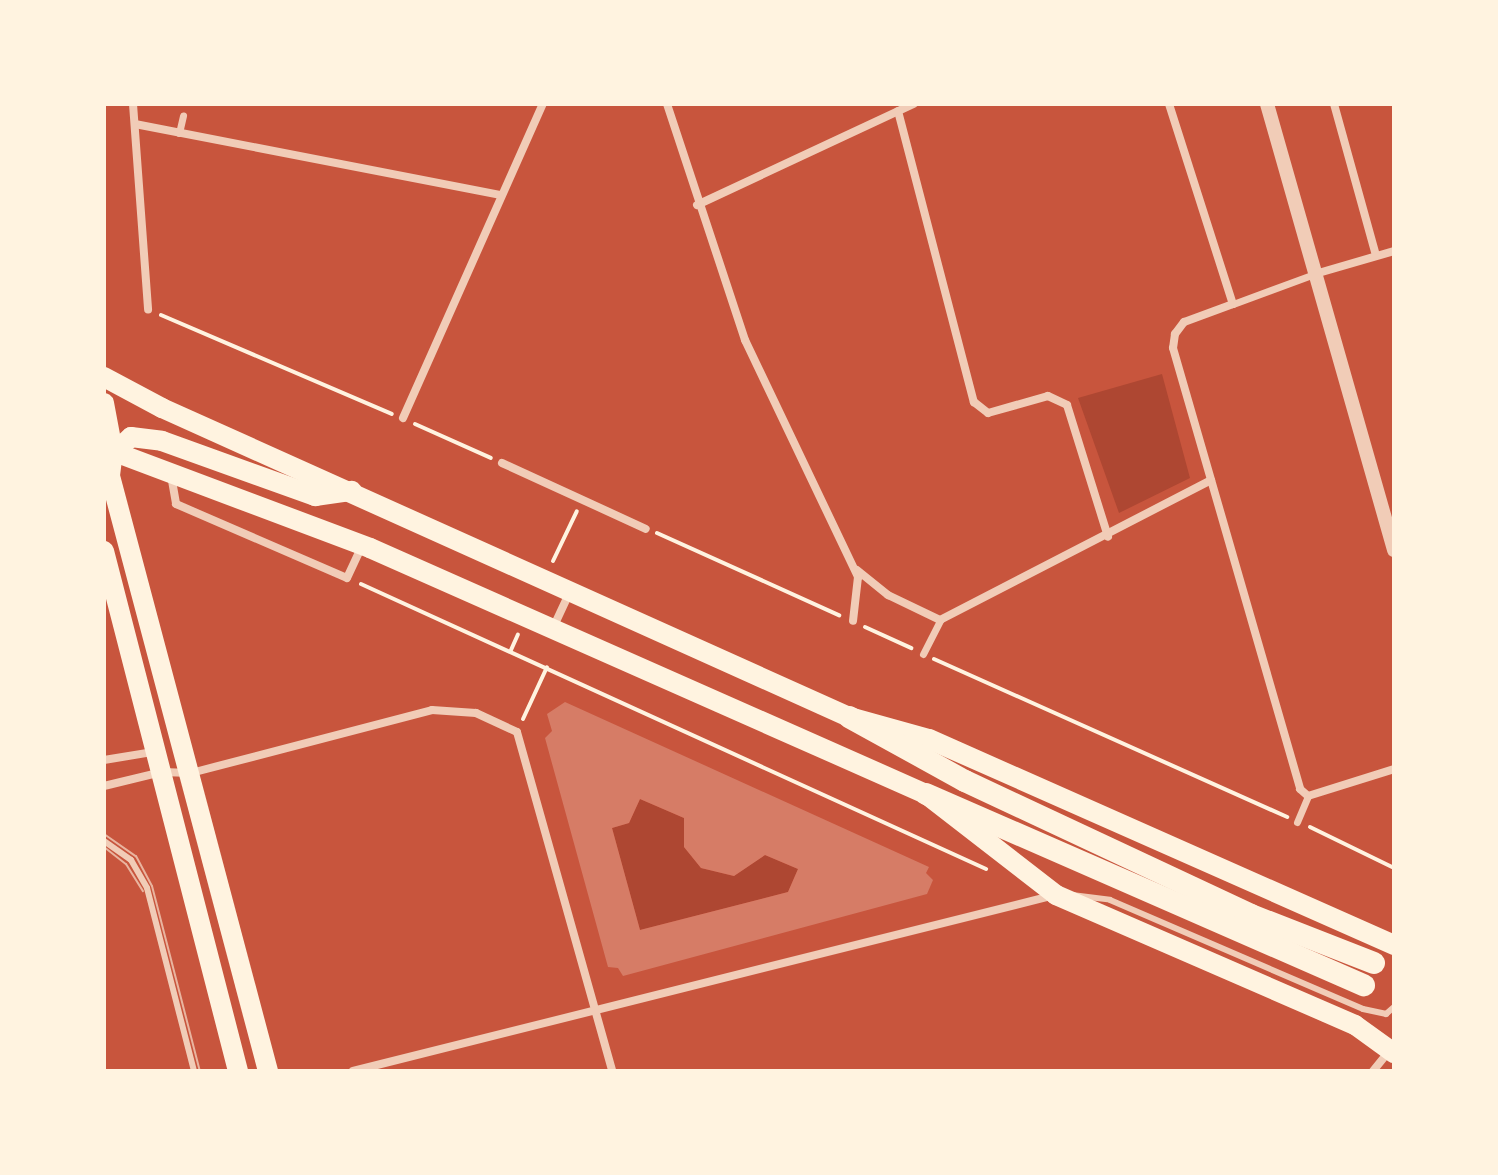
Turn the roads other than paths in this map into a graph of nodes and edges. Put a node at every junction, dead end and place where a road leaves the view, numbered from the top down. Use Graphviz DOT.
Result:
graph roads {
  1 [pos="133,104"];
  2 [pos="543,104"];
  3 [pos="667,104"];
  4 [pos="914,104"];
  5 [pos="1169,104"];
  6 [pos="1267,104"];
  7 [pos="1334,104"];
  8 [pos="898,111"];
  9 [pos="183,115"];
  10 [pos="135,124"];
  11 [pos="179,133"];
  12 [pos="501,195"];
  13 [pos="697,205"];
  14 [pos="1394,251"];
  15 [pos="1376,255"];
  16 [pos="1314,274"];
  17 [pos="1233,304"];
  18 [pos="148,309"];
  19 [pos="104,377"];
  20 [pos="104,403"];
  21 [pos="403,418"];
  22 [pos="107,454"];
  23 [pos="502,463"];
  24 [pos="170,471"];
  25 [pos="1211,480"];
  26 [pos="352,491"];
  27 [pos="646,529"];
  28 [pos="1108,537"];
  29 [pos="363,545"];
  30 [pos="1394,550"];
  31 [pos="104,551"];
  32 [pos="855,568"];
  33 [pos="570,590"];
  34 [pos="940,620"];
  35 [pos="853,621"];
  36 [pos="552,629"];
  37 [pos="923,654"];
  38 [pos="849,717"];
  39 [pos="104,760"];
  40 [pos="169,767"];
  41 [pos="1394,769"];
  42 [pos="104,786"];
  43 [pos="926,794"];
  44 [pos="1308,796"];
  45 [pos="1297,822"];
  46 [pos="104,841"];
  47 [pos="1056,895"];
  48 [pos="1394,945"];
  49 [pos="1374,963"];
  50 [pos="1364,985"];
  51 [pos="1394,1007"];
  52 [pos="595,1008"];
  53 [pos="1393,1049"];
  54 [pos="194,1071"];
  55 [pos="238,1071"];
  56 [pos="268,1071"];
  57 [pos="353,1071"];
  58 [pos="612,1071"];
  59 [pos="1373,1071"];
  1 -- 10 [label="street"];
  2 -- 12 [label="street"];
  3 -- 13 [label="street"];
  4 -- 8 [label="street"];
  5 -- 17 [label="street"];
  6 -- 16 [label="street"];
  7 -- 15 [label="street"];
  8 -- 13 [label="street"];
  8 -- 28 [label="street"];
  9 -- 11 [label="street"];
  10 -- 11 [label="street"];
  10 -- 18 [label="street"];
  11 -- 12 [label="street"];
  12 -- 21 [label="street"];
  13 -- 32 [label="street"];
  14 -- 15 [label="street"];
  15 -- 16 [label="street"];
  16 -- 17 [label="street"];
  16 -- 30 [label="street"];
  17 -- 25 [label="street"];
  19 -- 26 [label="main road"];
  20 -- 22 [label="main road"];
  22 -- 24 [label="main road"];
  22 -- 26 [label="main road"];
  22 -- 40 [label="main road"];
  23 -- 27 [label="street"];
  24 -- 29 [label="main road"];
  24 -- 29 [label="street"];
  25 -- 28 [label="street"];
  25 -- 44 [label="street"];
  26 -- 33 [label="main road"];
  28 -- 34 [label="street"];
  29 -- 36 [label="main road"];
  31 -- 40 [label="main road"];
  32 -- 34 [label="street"];
  32 -- 35 [label="street"];
  33 -- 36 [label="street"];
  33 -- 38 [label="main road"];
  34 -- 37 [label="street"];
  36 -- 43 [label="main road"];
  38 -- 48 [label="main road"];
  38 -- 49 [label="highway"];
  39 -- 40 [label="street"];
  40 -- 42 [label="street"];
  40 -- 52 [label="street"];
  40 -- 55 [label="main road"];
  40 -- 56 [label="main road"];
  41 -- 44 [label="street"];
  43 -- 47 [label="main road"];
  43 -- 50 [label="highway"];
  44 -- 45 [label="street"];
  46 -- 54 [label="lane"];
  47 -- 51 [label="lane"];
  47 -- 52 [label="street"];
  47 -- 53 [label="main road"];
  52 -- 57 [label="street"];
  52 -- 58 [label="street"];
  53 -- 59 [label="street"];
}
